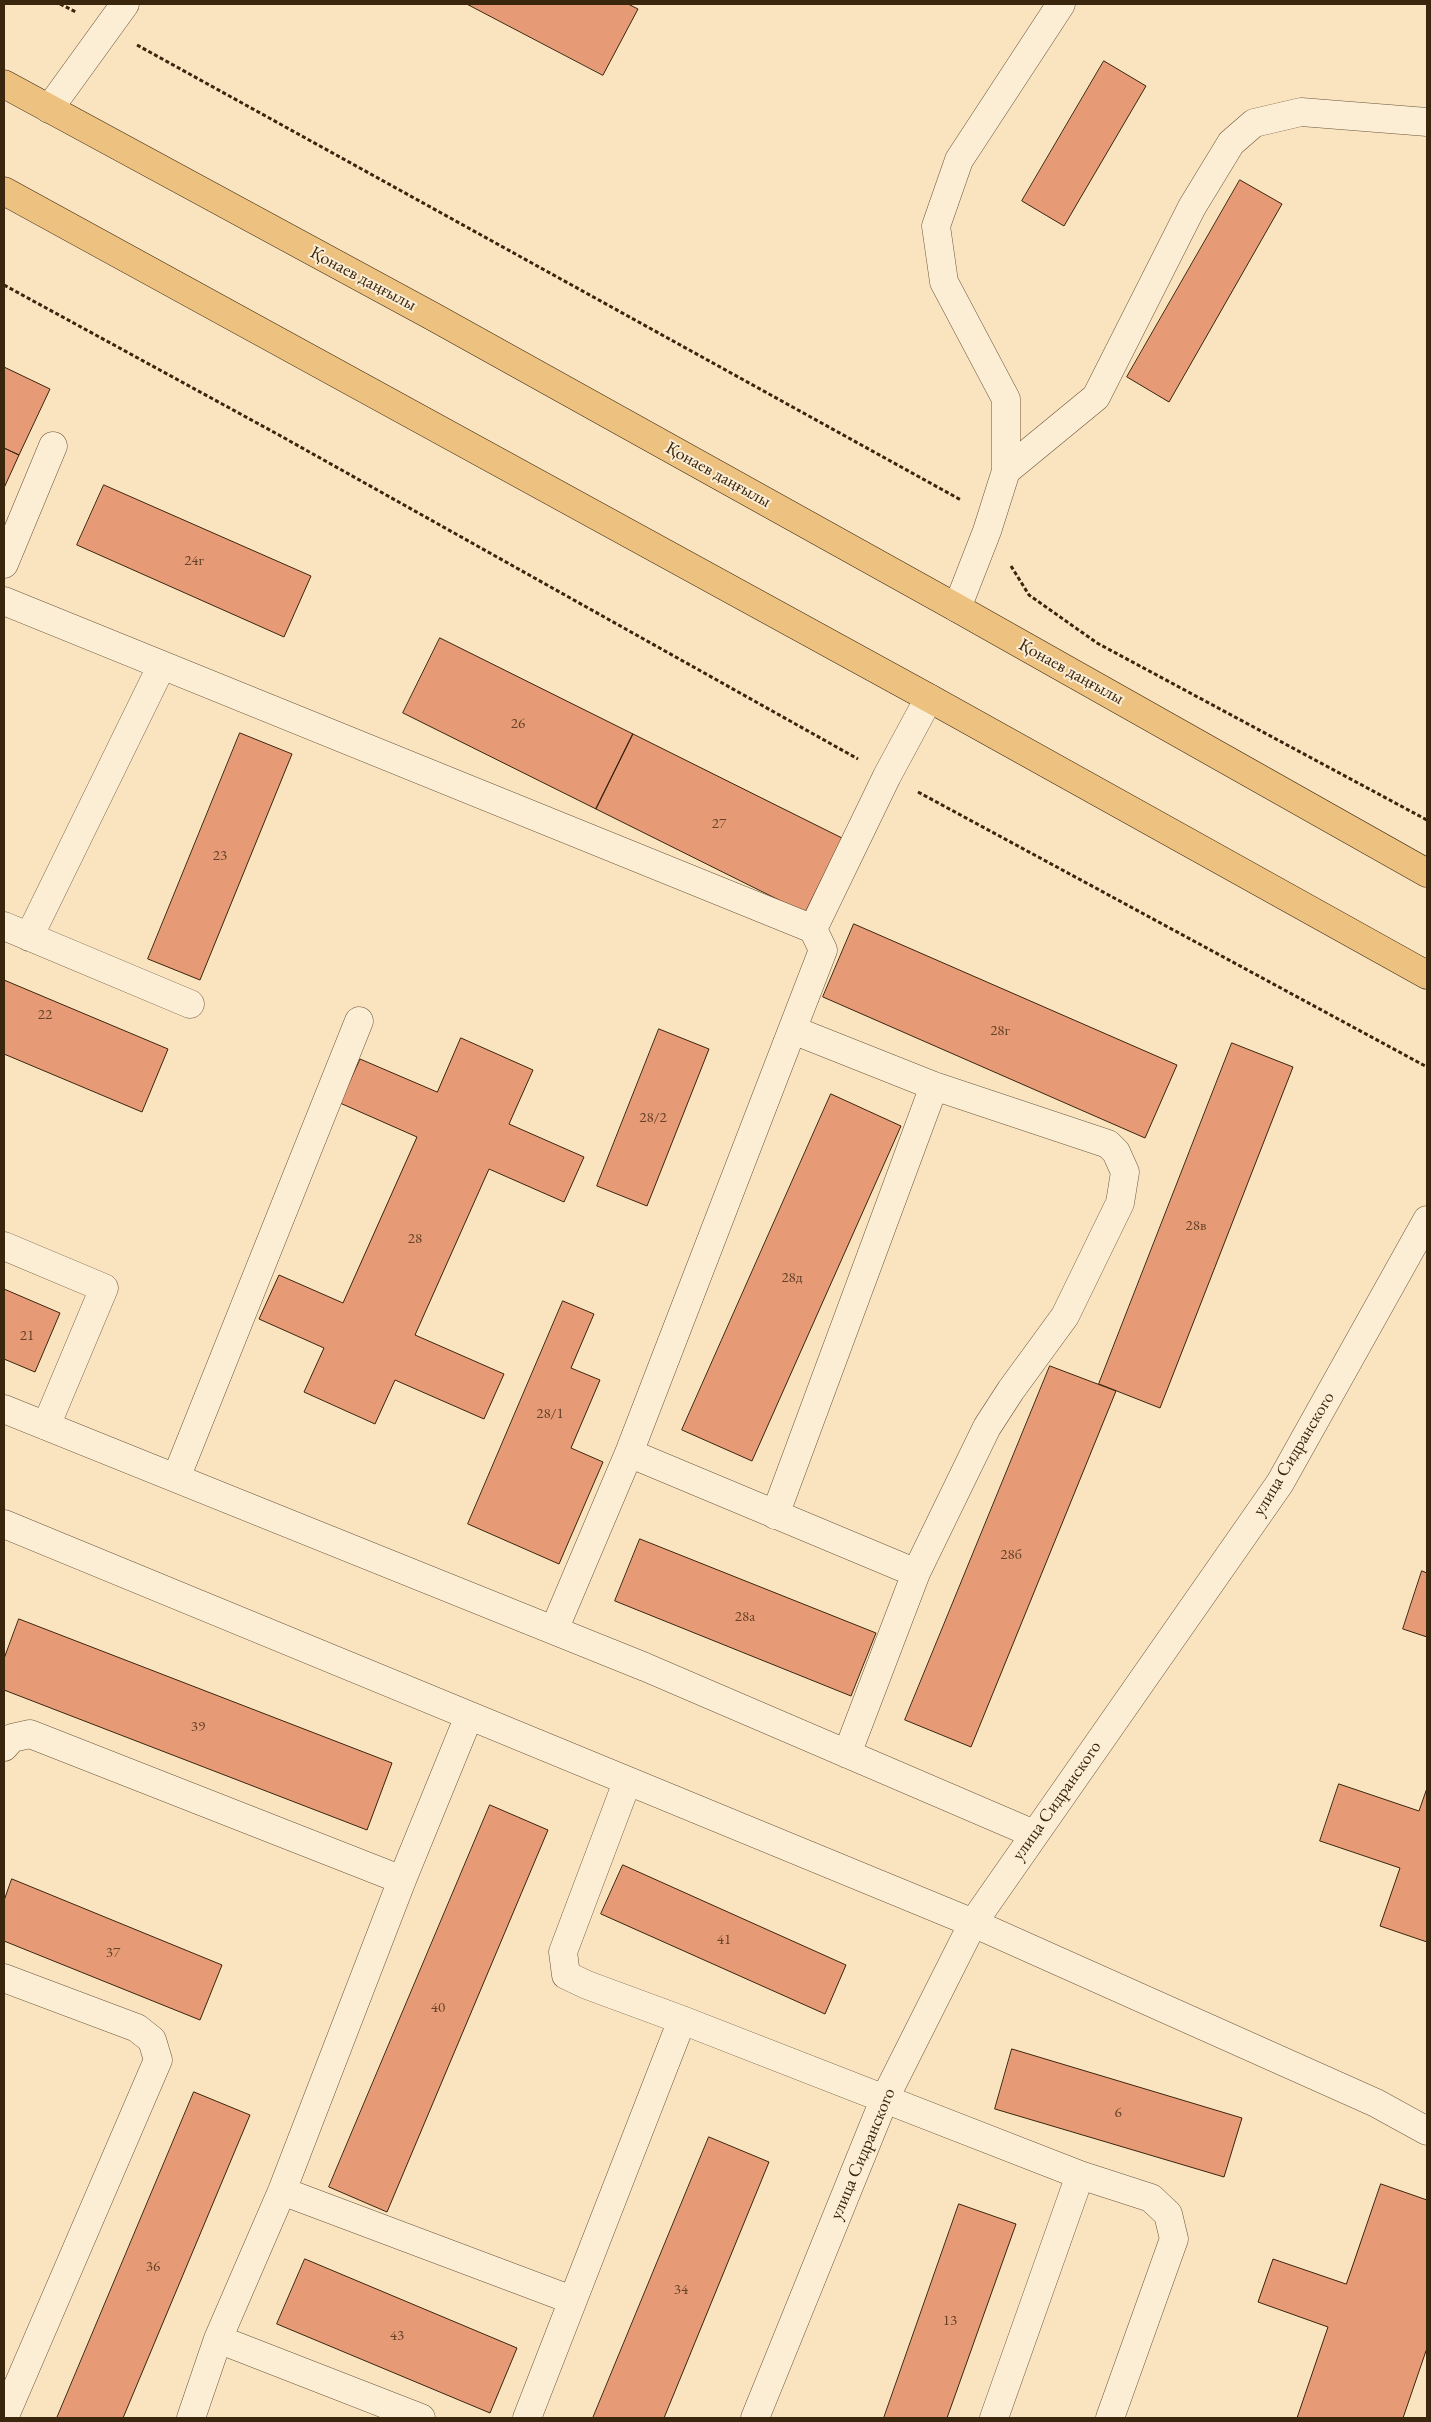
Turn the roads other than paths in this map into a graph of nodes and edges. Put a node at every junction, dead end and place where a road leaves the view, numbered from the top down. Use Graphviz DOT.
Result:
graph roads {
  1 [pos="125,4"];
  2 [pos="1061,4"];
  3 [pos="4,84"];
  4 [pos="49,109"];
  5 [pos="1427,122"];
  6 [pos="4,190"];
  7 [pos="53,446"];
  8 [pos="1006,471"];
  9 [pos="4,564"];
  10 [pos="4,601"];
  11 [pos="957,608"];
  12 [pos="162,665"];
  13 [pos="929,698"];
  14 [pos="1427,873"];
  15 [pos="4,926"];
  16 [pos="813,929"];
  17 [pos="29,937"];
  18 [pos="1427,975"];
  19 [pos="190,1004"];
  20 [pos="358,1021"];
  21 [pos="793,1030"];
  22 [pos="934,1086"];
  23 [pos="1427,1220"];
  24 [pos="4,1246"];
  25 [pos="4,1409"];
  26 [pos="46,1426"];
  27 [pos="629,1454"];
  28 [pos="176,1478"];
  29 [pos="775,1515"];
  30 [pos="4,1524"];
  31 [pos="916,1574"];
  32 [pos="554,1630"];
  33 [pos="468,1716"];
  34 [pos="4,1747"];
  35 [pos="847,1754"];
  36 [pos="627,1782"];
  37 [pos="1034,1834"];
  38 [pos="402,1880"];
  39 [pos="973,1923"];
  40 [pos="4,1978"];
  41 [pos="682,2020"];
  42 [pos="884,2100"];
  43 [pos="1427,2131"];
  44 [pos="1080,2175"];
  45 [pos="282,2191"];
  46 [pos="572,2300"];
  47 [pos="218,2339"];
  48 [pos="4,2418"];
  49 [pos="191,2418"];
  50 [pos="420,2418"];
  51 [pos="527,2418"];
  52 [pos="755,2418"];
  53 [pos="994,2418"];
  54 [pos="1110,2418"];
  1 -- 4 [label="street"];
  2 -- 8 [label="street"];
  3 -- 4 [label="main road, Қонаев даңғылы"];
  4 -- 11 [label="main road, Қонаев даңғылы"];
  5 -- 8 [label="street"];
  6 -- 13 [label="main road"];
  7 -- 9 [label="street"];
  8 -- 11 [label="street"];
  10 -- 12 [label="street"];
  11 -- 14 [label="main road, Қонаев даңғылы"];
  12 -- 16 [label="street"];
  12 -- 17 [label="street"];
  13 -- 16 [label="street"];
  13 -- 18 [label="main road"];
  15 -- 17 [label="street"];
  16 -- 21 [label="street"];
  17 -- 19 [label="street"];
  20 -- 28 [label="street"];
  21 -- 22 [label="street"];
  21 -- 27 [label="street"];
  22 -- 29 [label="street"];
  22 -- 31 [label="street"];
  23 -- 37 [label="street, улица Сидранского"];
  24 -- 26 [label="street"];
  25 -- 26 [label="street"];
  26 -- 28 [label="street"];
  27 -- 29 [label="street"];
  27 -- 32 [label="street"];
  28 -- 32 [label="street"];
  29 -- 31 [label="street"];
  30 -- 33 [label="street"];
  31 -- 35 [label="street"];
  32 -- 35 [label="street"];
  33 -- 36 [label="street"];
  33 -- 38 [label="street"];
  34 -- 38 [label="street"];
  35 -- 37 [label="street"];
  36 -- 39 [label="street"];
  36 -- 41 [label="street"];
  37 -- 39 [label="street, улица Сидранского"];
  38 -- 45 [label="street"];
  39 -- 42 [label="street, улица Сидранского"];
  39 -- 43 [label="street"];
  40 -- 48 [label="street"];
  41 -- 42 [label="street"];
  41 -- 46 [label="street"];
  42 -- 44 [label="street"];
  42 -- 52 [label="street, улица Сидранского"];
  44 -- 53 [label="street"];
  44 -- 54 [label="street"];
  45 -- 46 [label="street"];
  45 -- 47 [label="street"];
  46 -- 51 [label="street"];
  47 -- 49 [label="street"];
  47 -- 50 [label="street"];
}
